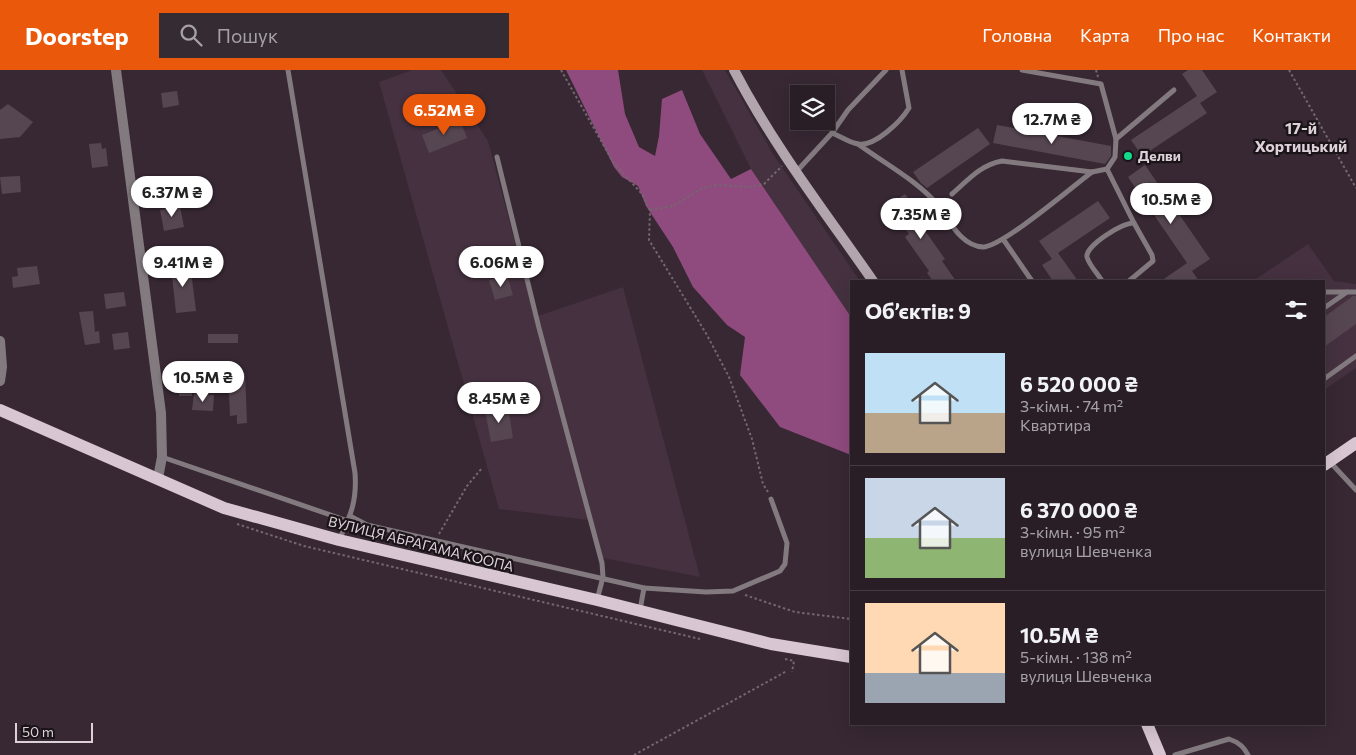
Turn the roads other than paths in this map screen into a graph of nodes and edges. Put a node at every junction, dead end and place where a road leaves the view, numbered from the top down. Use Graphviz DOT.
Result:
graph roads {
  1 [pos="116,70"];
  2 [pos="288,70"];
  3 [pos="734,70"];
  4 [pos="886,70"];
  5 [pos="902,70"];
  6 [pos="1022,70"];
  7 [pos="1174,90"];
  8 [pos="832,133"];
  9 [pos="1116,139"];
  10 [pos="858,144"];
  11 [pos="497,157"];
  12 [pos="1107,169"];
  13 [pos="796,172"];
  14 [pos="1092,172"];
  15 [pos="952,194"];
  16 [pos="1134,223"];
  17 [pos="1003,239"];
  18 [pos="872,280"];
  19 [pos="1031,280"];
  20 [pos="1101,280"];
  21 [pos="1130,280"];
  22 [pos="1325,292"];
  23 [pos="1347,292"];
  24 [pos="1356,292"];
  25 [pos="1325,307"];
  26 [pos="0,341"];
  27 [pos="1356,356"];
  28 [pos="1325,378"];
  29 [pos="0,381"];
  30 [pos="0,410"];
  31 [pos="1356,443"];
  32 [pos="162,457"];
  33 [pos="1326,463"];
  34 [pos="158,478"];
  35 [pos="1356,490"];
  36 [pos="771,498"];
  37 [pos="349,518"];
  38 [pos="339,540"];
  39 [pos="603,577"];
  40 [pos="644,588"];
  41 [pos="597,600"];
  42 [pos="640,611"];
  43 [pos="850,657"];
  44 [pos="1147,725"];
  45 [pos="1160,755"];
  46 [pos="1175,755"];
  47 [pos="1248,755"];
  1 -- 32 [label="street"];
  2 -- 37 [label="lane"];
  3 -- 13 [label="street"];
  4 -- 8 [label="lane"];
  5 -- 10 [label="lane"];
  6 -- 9 [label="lane"];
  7 -- 9 [label="lane"];
  8 -- 10 [label="lane"];
  8 -- 13 [label="lane"];
  9 -- 12 [label="lane"];
  10 -- 17 [label="lane"];
  11 -- 39 [label="lane"];
  12 -- 14 [label="lane"];
  12 -- 16 [label="lane"];
  13 -- 18 [label="street"];
  14 -- 15 [label="lane"];
  14 -- 17 [label="lane"];
  16 -- 20 [label="lane"];
  16 -- 21 [label="lane"];
  17 -- 19 [label="lane"];
  22 -- 23 [label="lane"];
  23 -- 24 [label="lane"];
  23 -- 25 [label="lane"];
  26 -- 29 [label="street"];
  27 -- 28 [label="lane"];
  30 -- 34 [label="main road, ВУЛИЦЯ АБРАГАМА КООПА"];
  31 -- 33 [label="main road"];
  32 -- 34 [label="street"];
  32 -- 37 [label="lane"];
  33 -- 35 [label="lane"];
  34 -- 38 [label="main road, ВУЛИЦЯ АБРАГАМА КООПА"];
  36 -- 40 [label="lane"];
  37 -- 38 [label="lane"];
  37 -- 39 [label="lane"];
  38 -- 41 [label="main road, ВУЛИЦЯ АБРАГАМА КООПА"];
  39 -- 40 [label="lane"];
  39 -- 41 [label="lane"];
  40 -- 42 [label="lane"];
  41 -- 42 [label="main road, ВУЛИЦЯ АБРАГАМА КООПА"];
  42 -- 43 [label="main road, ВУЛИЦЯ АБРАГАМА КООПА"];
  44 -- 45 [label="main road"];
  46 -- 47 [label="lane"];
}
